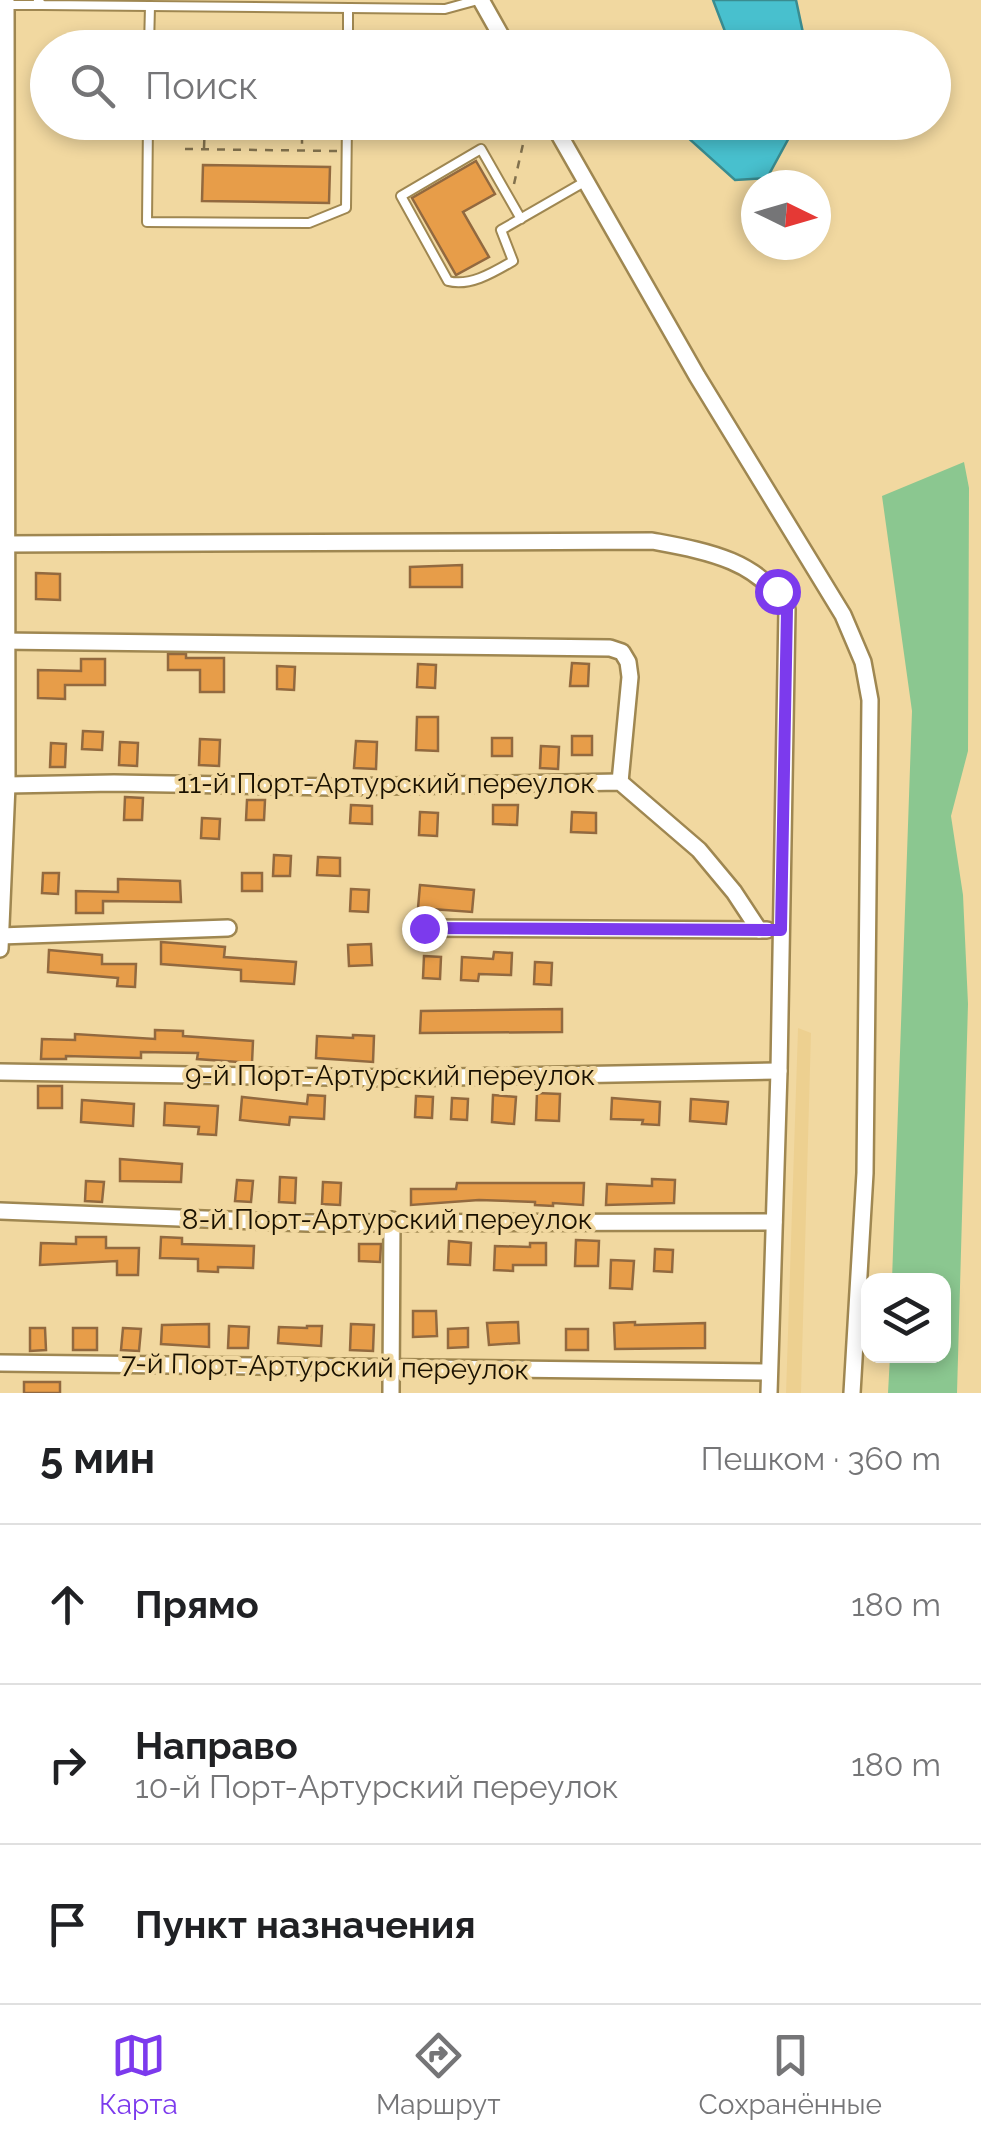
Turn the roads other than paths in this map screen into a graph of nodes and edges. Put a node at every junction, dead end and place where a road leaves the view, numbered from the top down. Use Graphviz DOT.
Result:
graph roads {
  1 [pos="480,0"];
  2 [pos="6,2"];
  3 [pos="40,2"];
  4 [pos="150,6"];
  5 [pos="348,8"];
  6 [pos="149,30"];
  7 [pos="348,30"];
  8 [pos="498,30"];
  9 [pos="148,140"];
  10 [pos="347,140"];
  11 [pos="562,140"];
  12 [pos="586,181"];
  13 [pos="521,218"];
  14 [pos="6,544"];
  15 [pos="3,641"];
  16 [pos="620,782"];
  17 [pos="8,784"];
  18 [pos="228,928"];
  19 [pos="424,928"];
  20 [pos="759,930"];
  21 [pos="781,930"];
  22 [pos="0,936"];
  23 [pos="0,948"];
  24 [pos="779,1071"];
  25 [pos="0,1072"];
  26 [pos="0,1211"];
  27 [pos="392,1220"];
  28 [pos="774,1222"];
  29 [pos="0,1363"];
  30 [pos="390,1365"];
  31 [pos="770,1372"];
  32 [pos="390,1393"];
  33 [pos="769,1393"];
  34 [pos="852,1393"];
  1 -- 5 [label="lane"];
  1 -- 8 [label="street"];
  2 -- 3 [label="lane"];
  2 -- 14 [label="street"];
  3 -- 4 [label="lane"];
  4 -- 5 [label="lane"];
  4 -- 6 [label="lane"];
  5 -- 7 [label="lane"];
  9 -- 10 [label="lane"];
  11 -- 12 [label="street"];
  12 -- 13 [label="lane"];
  12 -- 34 [label="street"];
  13 -- 13 [label="lane"];
  14 -- 15 [label="street"];
  14 -- 21 [label="street"];
  15 -- 16 [label="street"];
  15 -- 17 [label="street"];
  16 -- 17 [label="street, 11-й Порт-Артурский переулок"];
  16 -- 20 [label="street, 11-й Порт-Артурский переулок"];
  17 -- 22 [label="street"];
  18 -- 22 [label="street"];
  19 -- 20 [label="street"];
  20 -- 21 [label="street"];
  21 -- 24 [label="street"];
  22 -- 23 [label="street"];
  24 -- 25 [label="street, 9-й Порт-Артурский переулок"];
  24 -- 28 [label="street"];
  26 -- 27 [label="street, 8-й Порт-Артурский переулок"];
  27 -- 28 [label="street, 8-й Порт-Артурский переулок"];
  27 -- 30 [label="street"];
  28 -- 31 [label="street"];
  29 -- 30 [label="street, 7-й Порт-Артурский переулок"];
  30 -- 31 [label="street, 7-й Порт-Артурский переулок"];
  30 -- 32 [label="street"];
  31 -- 33 [label="street"];
}
